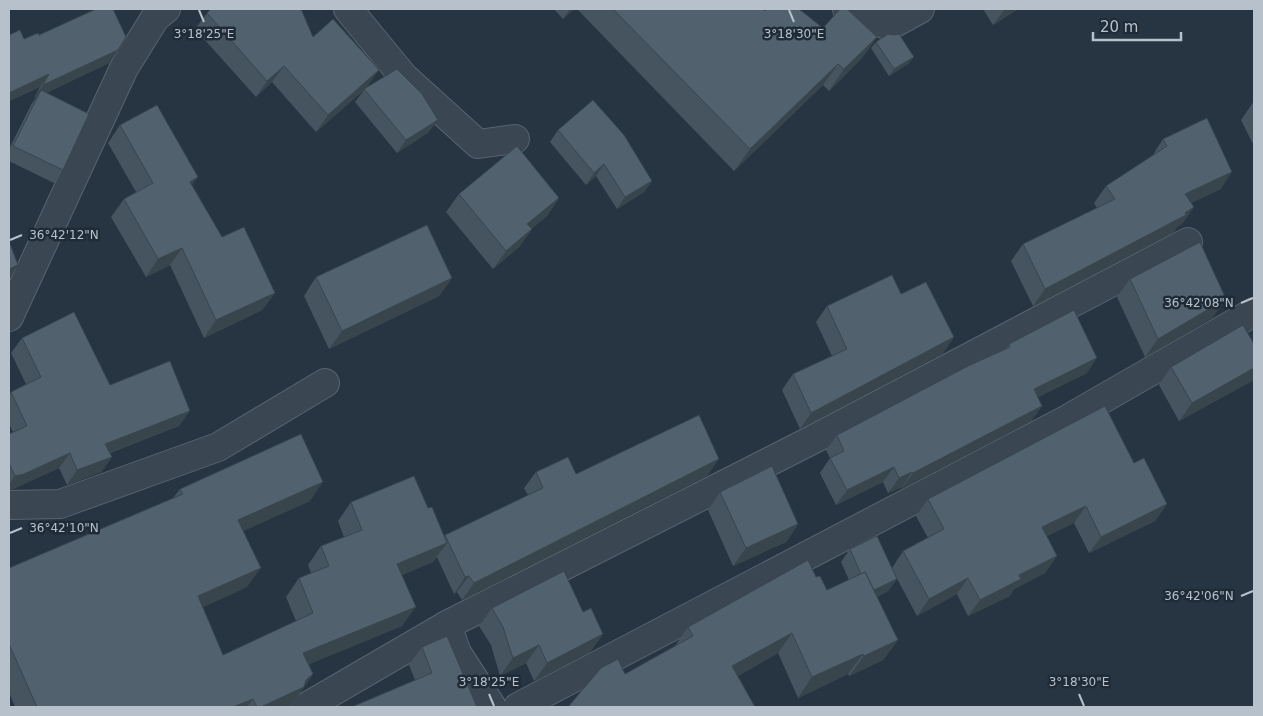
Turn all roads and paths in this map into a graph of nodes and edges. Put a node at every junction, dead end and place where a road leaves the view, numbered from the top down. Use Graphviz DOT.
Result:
graph roads {
  1 [pos="166,9"];
  2 [pos="348,9"];
  3 [pos="847,9"];
  4 [pos="920,9"];
  5 [pos="515,139"];
  6 [pos="1188,242"];
  7 [pos="1254,312"];
  8 [pos="9,317"];
  9 [pos="325,383"];
  10 [pos="9,505"];
  11 [pos="447,625"];
  12 [pos="306,707"];
  13 [pos="492,707"];
  14 [pos="518,707"];
  1 -- 8 [label="street"];
  2 -- 5 [label="street"];
  3 -- 4 [label="street"];
  6 -- 11 [label="street"];
  7 -- 14 [label="street"];
  9 -- 10 [label="street"];
  11 -- 12 [label="street"];
  11 -- 13 [label="street"];
}
